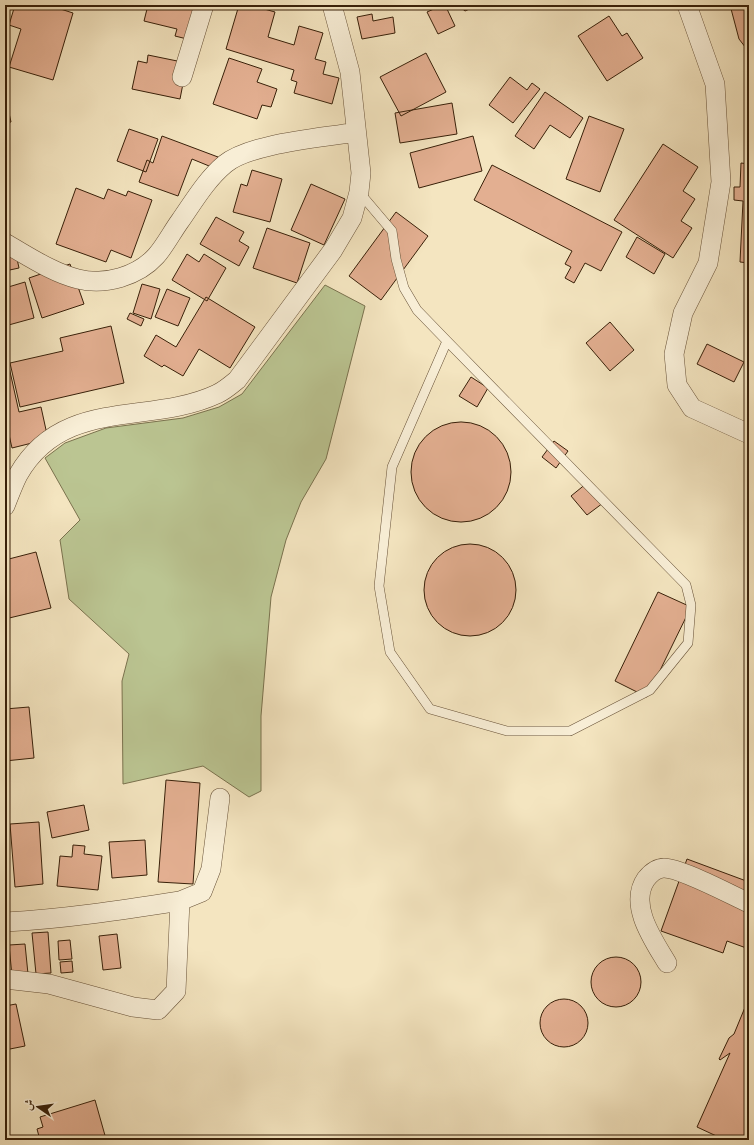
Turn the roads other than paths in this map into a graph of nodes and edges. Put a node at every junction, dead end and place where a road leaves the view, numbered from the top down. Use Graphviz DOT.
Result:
graph roads {
  1 [pos="204,5"];
  2 [pos="332,5"];
  3 [pos="687,5"];
  4 [pos="182,77"];
  5 [pos="356,132"];
  6 [pos="360,192"];
  7 [pos="5,243"];
  8 [pos="447,341"];
  9 [pos="749,434"];
  10 [pos="5,506"];
  11 [pos="220,798"];
  12 [pos="180,901"];
  13 [pos="749,903"];
  14 [pos="5,922"];
  15 [pos="668,963"];
  16 [pos="5,979"];
  1 -- 4 [label="street"];
  2 -- 5 [label="street"];
  3 -- 9 [label="street"];
  5 -- 6 [label="street"];
  5 -- 7 [label="street"];
  6 -- 8 [label="lane"];
  6 -- 10 [label="street"];
  8 -- 8 [label="lane"];
  11 -- 12 [label="street"];
  12 -- 14 [label="street"];
  12 -- 16 [label="street"];
  13 -- 15 [label="street"];
}
